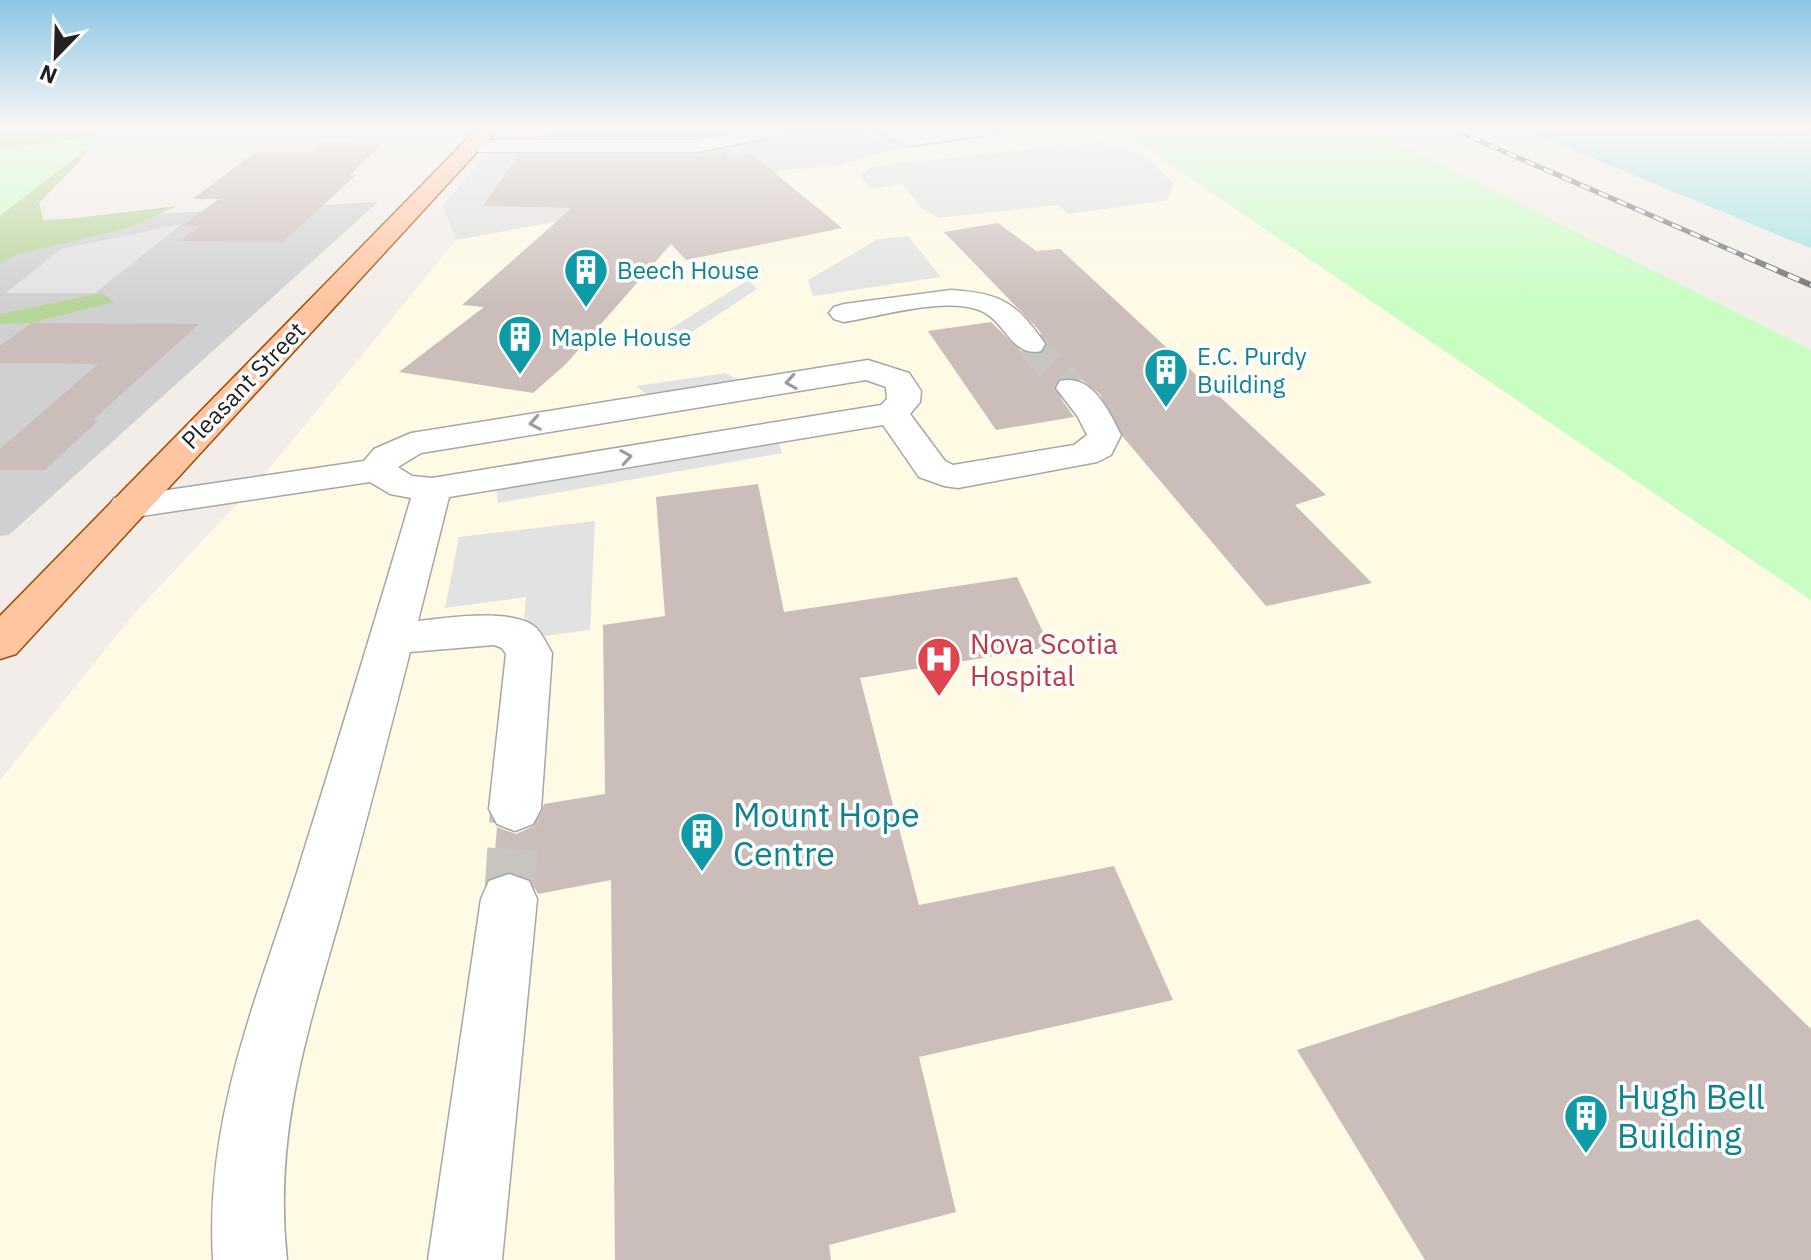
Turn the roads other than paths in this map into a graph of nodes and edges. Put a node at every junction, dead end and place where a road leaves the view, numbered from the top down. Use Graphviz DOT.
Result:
graph roads {
  1 [pos="431,188"];
  2 [pos="844,313"];
  3 [pos="1030,344"];
  4 [pos="1072,388"];
  5 [pos="892,413"];
  6 [pos="376,470"];
  7 [pos="432,489"];
  8 [pos="128,506"];
  9 [pos="393,638"];
  10 [pos="0,643"];
  11 [pos="515,809"];
  12 [pos="509,899"];
  13 [pos="250,1260"];
  14 [pos="465,1260"];
  1 -- 8 [label="main road, Pleasant Street"];
  2 -- 3 [label="street"];
  4 -- 5 [label="street"];
  5 -- 6 [label="street, one-way"];
  7 -- 5 [label="street, one-way"];
  6 -- 7 [label="street"];
  6 -- 8 [label="street"];
  7 -- 9 [label="street"];
  8 -- 10 [label="main road, Pleasant Street"];
  9 -- 11 [label="street"];
  9 -- 13 [label="street"];
  12 -- 14 [label="street"];
}
